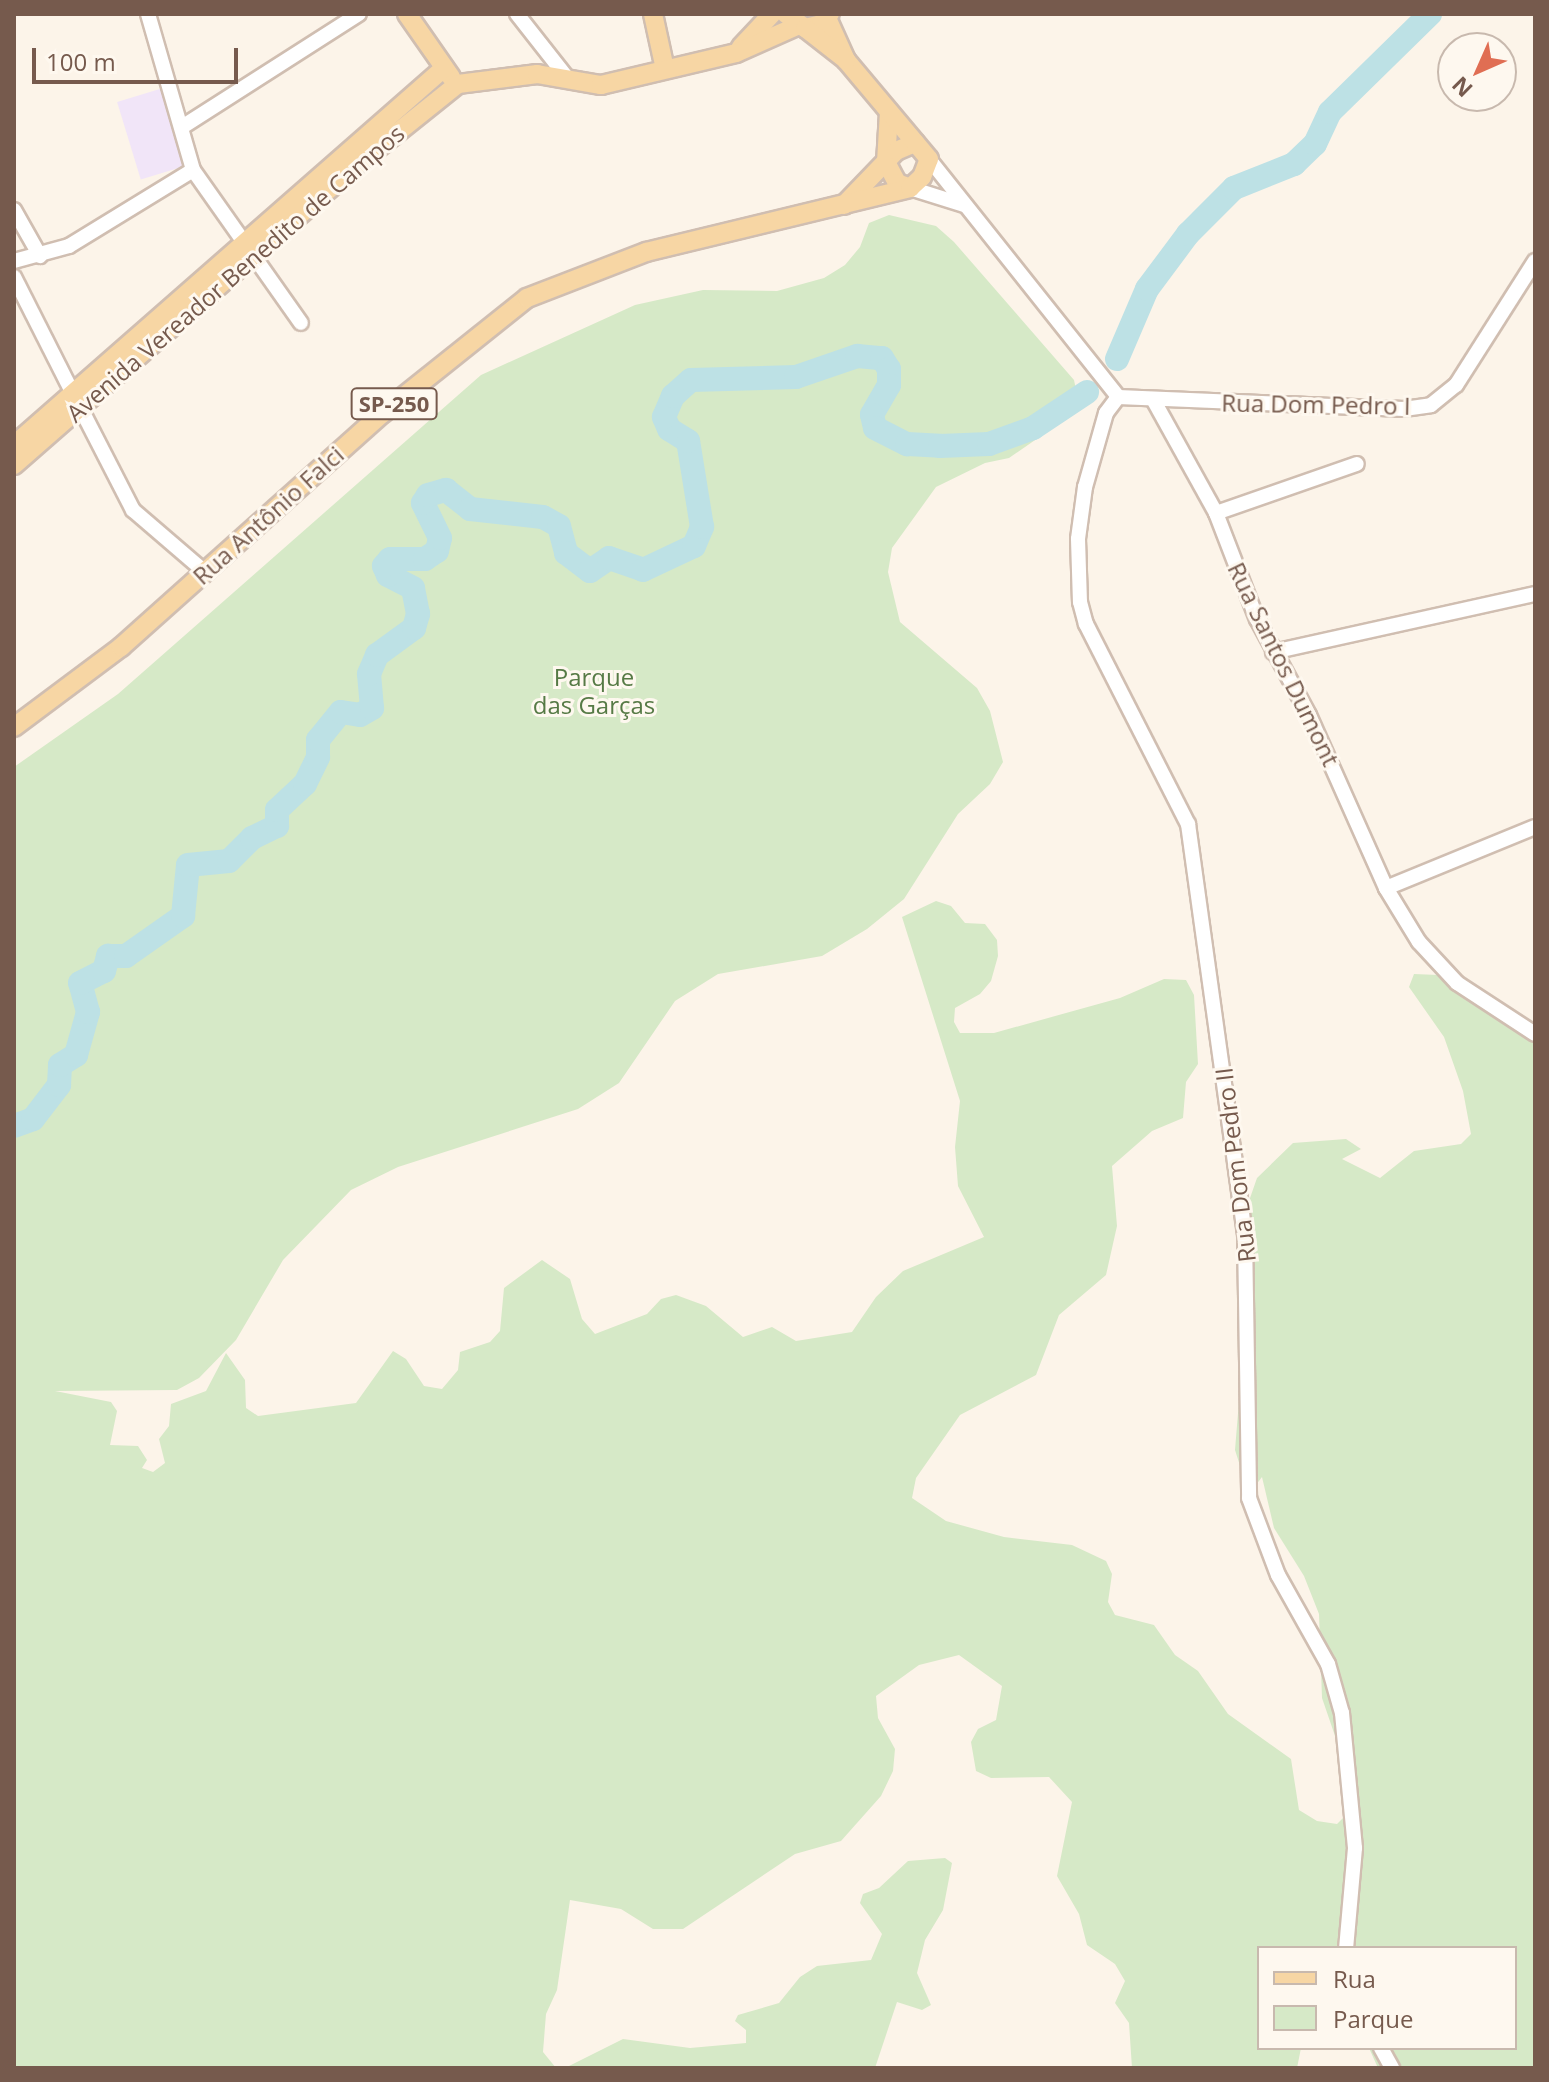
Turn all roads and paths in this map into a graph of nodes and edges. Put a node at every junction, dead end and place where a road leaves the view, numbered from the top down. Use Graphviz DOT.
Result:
graph roads {
  1 [pos="148,14"];
  2 [pos="359,14"];
  3 [pos="407,14"];
  4 [pos="517,14"];
  5 [pos="653,14"];
  6 [pos="772,14"];
  7 [pos="828,16"];
  8 [pos="796,22"];
  9 [pos="736,53"];
  10 [pos="846,60"];
  11 [pos="444,68"];
  12 [pos="665,69"];
  13 [pos="565,75"];
  14 [pos="458,84"];
  15 [pos="889,112"];
  16 [pos="182,127"];
  17 [pos="915,143"];
  18 [pos="929,159"];
  19 [pos="346,162"];
  20 [pos="886,162"];
  21 [pos="193,170"];
  22 [pos="910,188"];
  23 [pos="968,206"];
  24 [pos="842,207"];
  25 [pos="14,210"];
  26 [pos="248,250"];
  27 [pos="40,256"];
  28 [pos="14,261"];
  29 [pos="1535,261"];
  30 [pos="14,277"];
  31 [pos="301,323"];
  32 [pos="1118,397"];
  33 [pos="76,398"];
  34 [pos="1154,401"];
  35 [pos="14,445"];
  36 [pos="1357,464"];
  37 [pos="14,465"];
  38 [pos="1216,513"];
  39 [pos="205,572"];
  40 [pos="1535,594"];
  41 [pos="1273,652"];
  42 [pos="14,727"];
  43 [pos="1535,827"];
  44 [pos="1386,888"];
  45 [pos="1535,1034"];
  46 [pos="1346,1946"];
  47 [pos="1382,2050"];
  48 [pos="1392,2068"];
  1 -- 16 [label="street"];
  2 -- 16 [label="street"];
  3 -- 11 [label="main road"];
  4 -- 13 [label="street"];
  5 -- 12 [label="main road"];
  6 -- 9 [label="main road"];
  7 -- 8 [label="main road"];
  7 -- 10 [label="main road"];
  8 -- 9 [label="main road"];
  8 -- 10 [label="main road"];
  9 -- 12 [label="main road"];
  10 -- 15 [label="main road"];
  11 -- 14 [label="main road"];
  11 -- 19 [label="main road, Avenida Vereador Benedito de Campos"];
  12 -- 13 [label="main road"];
  13 -- 14 [label="main road"];
  14 -- 19 [label="main road, Avenida Vereador Benedito de Campos"];
  15 -- 17 [label="main road"];
  15 -- 20 [label="main road"];
  16 -- 21 [label="street"];
  17 -- 18 [label="main road"];
  17 -- 20 [label="main road"];
  18 -- 22 [label="main road"];
  18 -- 23 [label="street"];
  19 -- 26 [label="main road, Avenida Vereador Benedito de Campos"];
  20 -- 22 [label="main road"];
  20 -- 24 [label="main road"];
  21 -- 26 [label="street"];
  21 -- 27 [label="street"];
  22 -- 23 [label="street"];
  22 -- 24 [label="main road, Rua Antônio Falci / SP-250"];
  23 -- 32 [label="street"];
  24 -- 39 [label="main road, Rua Antônio Falci / SP-250"];
  25 -- 27 [label="street"];
  26 -- 31 [label="street"];
  26 -- 33 [label="main road, Avenida Vereador Benedito de Campos"];
  27 -- 28 [label="street"];
  29 -- 34 [label="street, Rua Dom Pedro I"];
  30 -- 33 [label="street"];
  32 -- 34 [label="street, Rua Dom Pedro I"];
  32 -- 46 [label="street, Rua Dom Pedro II"];
  33 -- 35 [label="main road, Avenida Vereador Benedito de Campos"];
  33 -- 37 [label="main road, Avenida Vereador Benedito de Campos"];
  33 -- 39 [label="street"];
  34 -- 38 [label="street, Rua Santos Dumont"];
  36 -- 38 [label="street"];
  38 -- 41 [label="street, Rua Santos Dumont"];
  39 -- 42 [label="main road, Rua Antônio Falci / SP-250"];
  40 -- 41 [label="street"];
  41 -- 44 [label="street, Rua Santos Dumont"];
  43 -- 44 [label="street"];
  44 -- 45 [label="street, Rua Santos Dumont"];
  47 -- 48 [label="street"];
}
